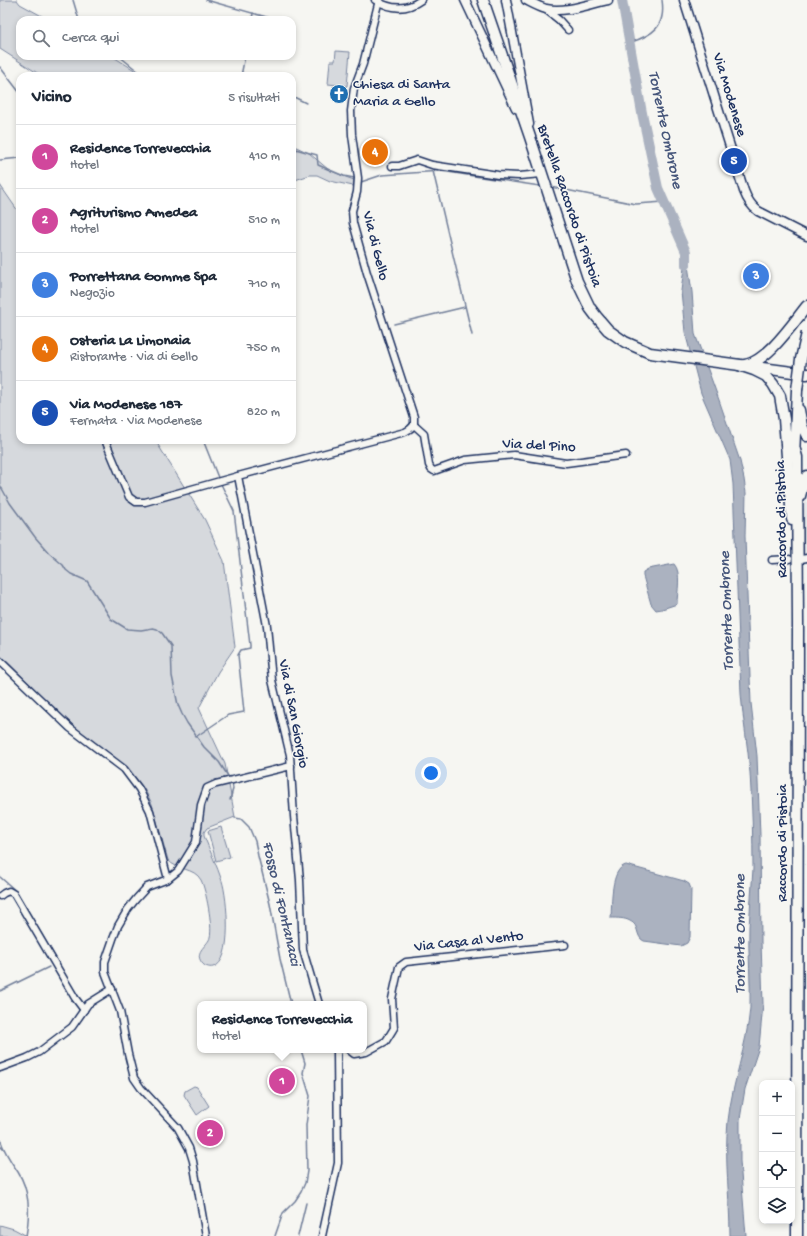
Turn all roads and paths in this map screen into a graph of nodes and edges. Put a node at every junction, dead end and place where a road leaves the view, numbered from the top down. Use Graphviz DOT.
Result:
graph roads {
  1 [pos="409,0"];
  2 [pos="421,0"];
  3 [pos="465,0"];
  4 [pos="483,0"];
  5 [pos="506,0"];
  6 [pos="526,0"];
  7 [pos="608,0"];
  8 [pos="684,0"];
  9 [pos="378,1"];
  10 [pos="407,7"];
  11 [pos="543,8"];
  12 [pos="568,30"];
  13 [pos="522,116"];
  14 [pos="530,137"];
  15 [pos="392,166"];
  16 [pos="542,174"];
  17 [pos="807,236"];
  18 [pos="807,306"];
  19 [pos="807,333"];
  20 [pos="739,365"];
  21 [pos="807,374"];
  22 [pos="797,390"];
  23 [pos="414,425"];
  24 [pos="807,436"];
  25 [pos="106,444"];
  26 [pos="626,455"];
  27 [pos="238,476"];
  28 [pos="807,476"];
  29 [pos="795,516"];
  30 [pos="789,559"];
  31 [pos="772,560"];
  32 [pos="0,661"];
  33 [pos="291,766"];
  34 [pos="168,879"];
  35 [pos="0,896"];
  36 [pos="565,945"];
  37 [pos="112,989"];
  38 [pos="318,1001"];
  39 [pos="84,1010"];
  40 [pos="367,1051"];
  41 [pos="337,1053"];
  42 [pos="0,1068"];
  43 [pos="792,1116"];
  44 [pos="791,1224"];
  45 [pos="206,1236"];
  46 [pos="322,1236"];
  47 [pos="791,1236"];
  48 [pos="798,1236"];
  1 -- 10 [label="street"];
  2 -- 10 [label="street"];
  3 -- 13 [label="street"];
  4 -- 13 [label="main road, Bretella Raccordo di Pistoia"];
  5 -- 14 [label="street"];
  6 -- 11 [label="street"];
  7 -- 11 [label="street"];
  8 -- 17 [label="street, Via Modenese"];
  9 -- 10 [label="street"];
  9 -- 23 [label="street, Via di Gello"];
  11 -- 12 [label="street"];
  13 -- 14 [label="main road, Bretella Raccordo di Pistoia"];
  14 -- 16 [label="main road, Bretella Raccordo di Pistoia"];
  15 -- 16 [label="street"];
  16 -- 20 [label="main road, Bretella Raccordo di Pistoia"];
  18 -- 20 [label="main road"];
  19 -- 22 [label="main road, Raccordo di Pistoia, bridge"];
  20 -- 21 [label="main road"];
  20 -- 29 [label="main road"];
  22 -- 24 [label="main road"];
  22 -- 29 [label="main road, Raccordo di Pistoia"];
  23 -- 26 [label="street, Via del Pino"];
  23 -- 27 [label="street"];
  25 -- 27 [label="street"];
  27 -- 33 [label="street, Via di San Giorgio"];
  28 -- 29 [label="main road"];
  29 -- 43 [label="main road, Raccordo di Pistoia"];
  29 -- 48 [label="main road, Raccordo di Pistoia"];
  30 -- 31 [label="street"];
  32 -- 34 [label="street"];
  33 -- 34 [label="street"];
  33 -- 38 [label="street, Via di San Giorgio"];
  34 -- 37 [label="street"];
  35 -- 39 [label="street"];
  36 -- 40 [label="street, Via Casa al Vento"];
  37 -- 39 [label="street"];
  37 -- 45 [label="street"];
  39 -- 42 [label="street"];
  41 -- 46 [label="street"];
  44 -- 47 [label="main road"];
}
